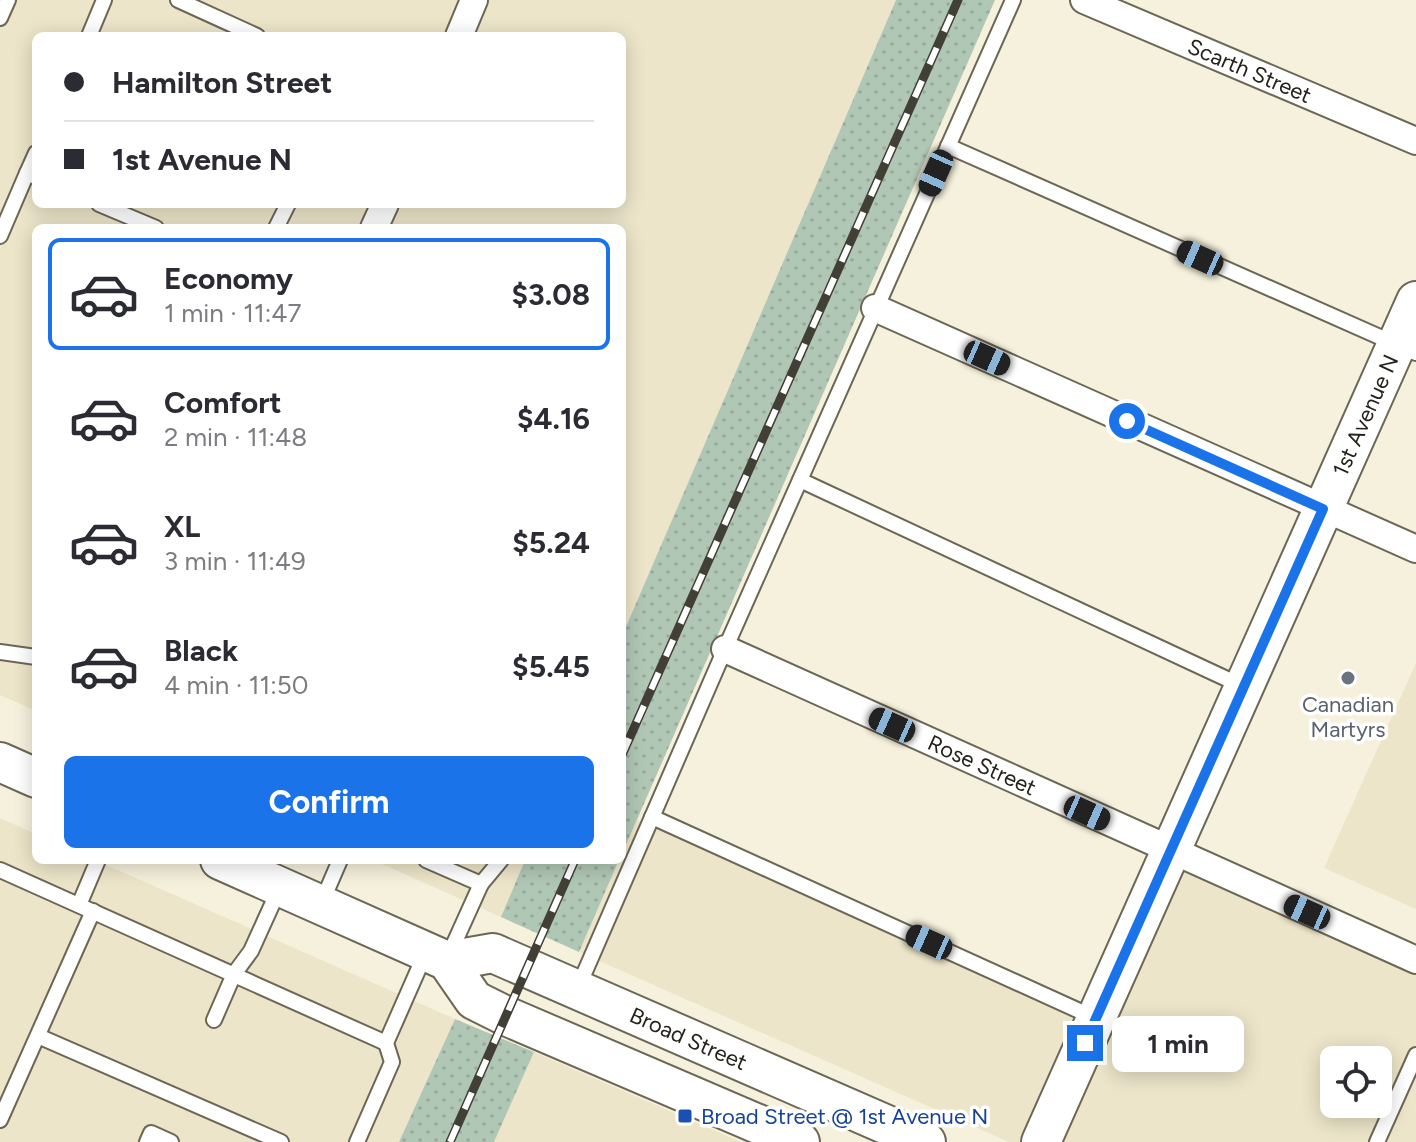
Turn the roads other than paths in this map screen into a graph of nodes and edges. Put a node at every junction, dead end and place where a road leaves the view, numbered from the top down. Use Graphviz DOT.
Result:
graph roads {
  1 [pos="8,0"];
  2 [pos="104,0"];
  3 [pos="178,0"];
  4 [pos="474,0"];
  5 [pos="1013,0"];
  6 [pos="1084,0"];
  7 [pos="0,18"];
  8 [pos="91,32"];
  9 [pos="248,32"];
  10 [pos="461,32"];
  11 [pos="1416,141"];
  12 [pos="948,146"];
  13 [pos="32,175"];
  14 [pos="108,208"];
  15 [pos="146,224"];
  16 [pos="0,236"];
  17 [pos="1416,301"];
  18 [pos="875,308"];
  19 [pos="1406,348"];
  20 [pos="800,480"];
  21 [pos="1323,509"];
  22 [pos="1416,549"];
  23 [pos="725,649"];
  24 [pos="0,652"];
  25 [pos="32,656"];
  26 [pos="1244,687"];
  27 [pos="0,762"];
  28 [pos="32,776"];
  29 [pos="652,817"];
  30 [pos="1171,851"];
  31 [pos="97,864"];
  32 [pos="229,864"];
  33 [pos="338,864"];
  34 [pos="435,864"];
  35 [pos="498,864"];
  36 [pos="0,870"];
  37 [pos="481,884"];
  38 [pos="280,887"];
  39 [pos="320,905"];
  40 [pos="86,908"];
  41 [pos="436,956"];
  42 [pos="1416,960"];
  43 [pos="234,974"];
  44 [pos="577,991"];
  45 [pos="1095,1018"];
  46 [pos="214,1020"];
  47 [pos="38,1036"];
  48 [pos="386,1043"];
  49 [pos="1416,1055"];
  50 [pos="186,1081"];
  51 [pos="179,1098"];
  52 [pos="0,1120"];
  53 [pos="147,1142"];
  54 [pos="171,1142"];
  55 [pos="281,1142"];
  56 [pos="357,1142"];
  57 [pos="800,1142"];
  58 [pos="926,1142"];
  59 [pos="1041,1142"];
  60 [pos="1377,1142"];
  1 -- 7 [label="lane"];
  2 -- 8 [label="lane"];
  3 -- 9 [label="lane"];
  4 -- 10 [label="street"];
  5 -- 12 [label="lane"];
  6 -- 11 [label="street, Scarth Street"];
  12 -- 18 [label="lane"];
  12 -- 19 [label="lane"];
  13 -- 16 [label="lane"];
  14 -- 15 [label="lane"];
  17 -- 19 [label="main road, 1st Avenue N"];
  18 -- 20 [label="lane"];
  18 -- 21 [label="street"];
  19 -- 21 [label="main road, 1st Avenue N"];
  20 -- 23 [label="lane"];
  20 -- 26 [label="lane"];
  21 -- 22 [label="street"];
  21 -- 26 [label="main road, 1st Avenue N"];
  23 -- 29 [label="lane"];
  23 -- 30 [label="street, Rose Street"];
  24 -- 25 [label="lane"];
  26 -- 30 [label="main road, 1st Avenue N"];
  27 -- 28 [label="main road"];
  29 -- 44 [label="lane"];
  29 -- 45 [label="lane"];
  30 -- 42 [label="street, Rose Street"];
  30 -- 45 [label="main road, 1st Avenue N"];
  31 -- 40 [label="lane"];
  32 -- 38 [label="main road"];
  33 -- 39 [label="lane"];
  34 -- 37 [label="lane"];
  35 -- 37 [label="lane"];
  36 -- 40 [label="lane"];
  37 -- 41 [label="lane"];
  38 -- 39 [label="main road"];
  38 -- 43 [label="lane"];
  39 -- 41 [label="main road"];
  40 -- 43 [label="lane"];
  40 -- 47 [label="lane"];
  41 -- 44 [label="main road, Broad Street"];
  41 -- 48 [label="lane"];
  41 -- 57 [label="main road"];
  43 -- 46 [label="lane"];
  43 -- 48 [label="lane"];
  44 -- 58 [label="main road, Broad Street"];
  45 -- 59 [label="main road, 1st Avenue N"];
  47 -- 51 [label="lane"];
  47 -- 52 [label="lane"];
  48 -- 56 [label="lane"];
  49 -- 60 [label="lane"];
  50 -- 51 [label="lane"];
  51 -- 55 [label="lane"];
  53 -- 54 [label="lane"];
}
